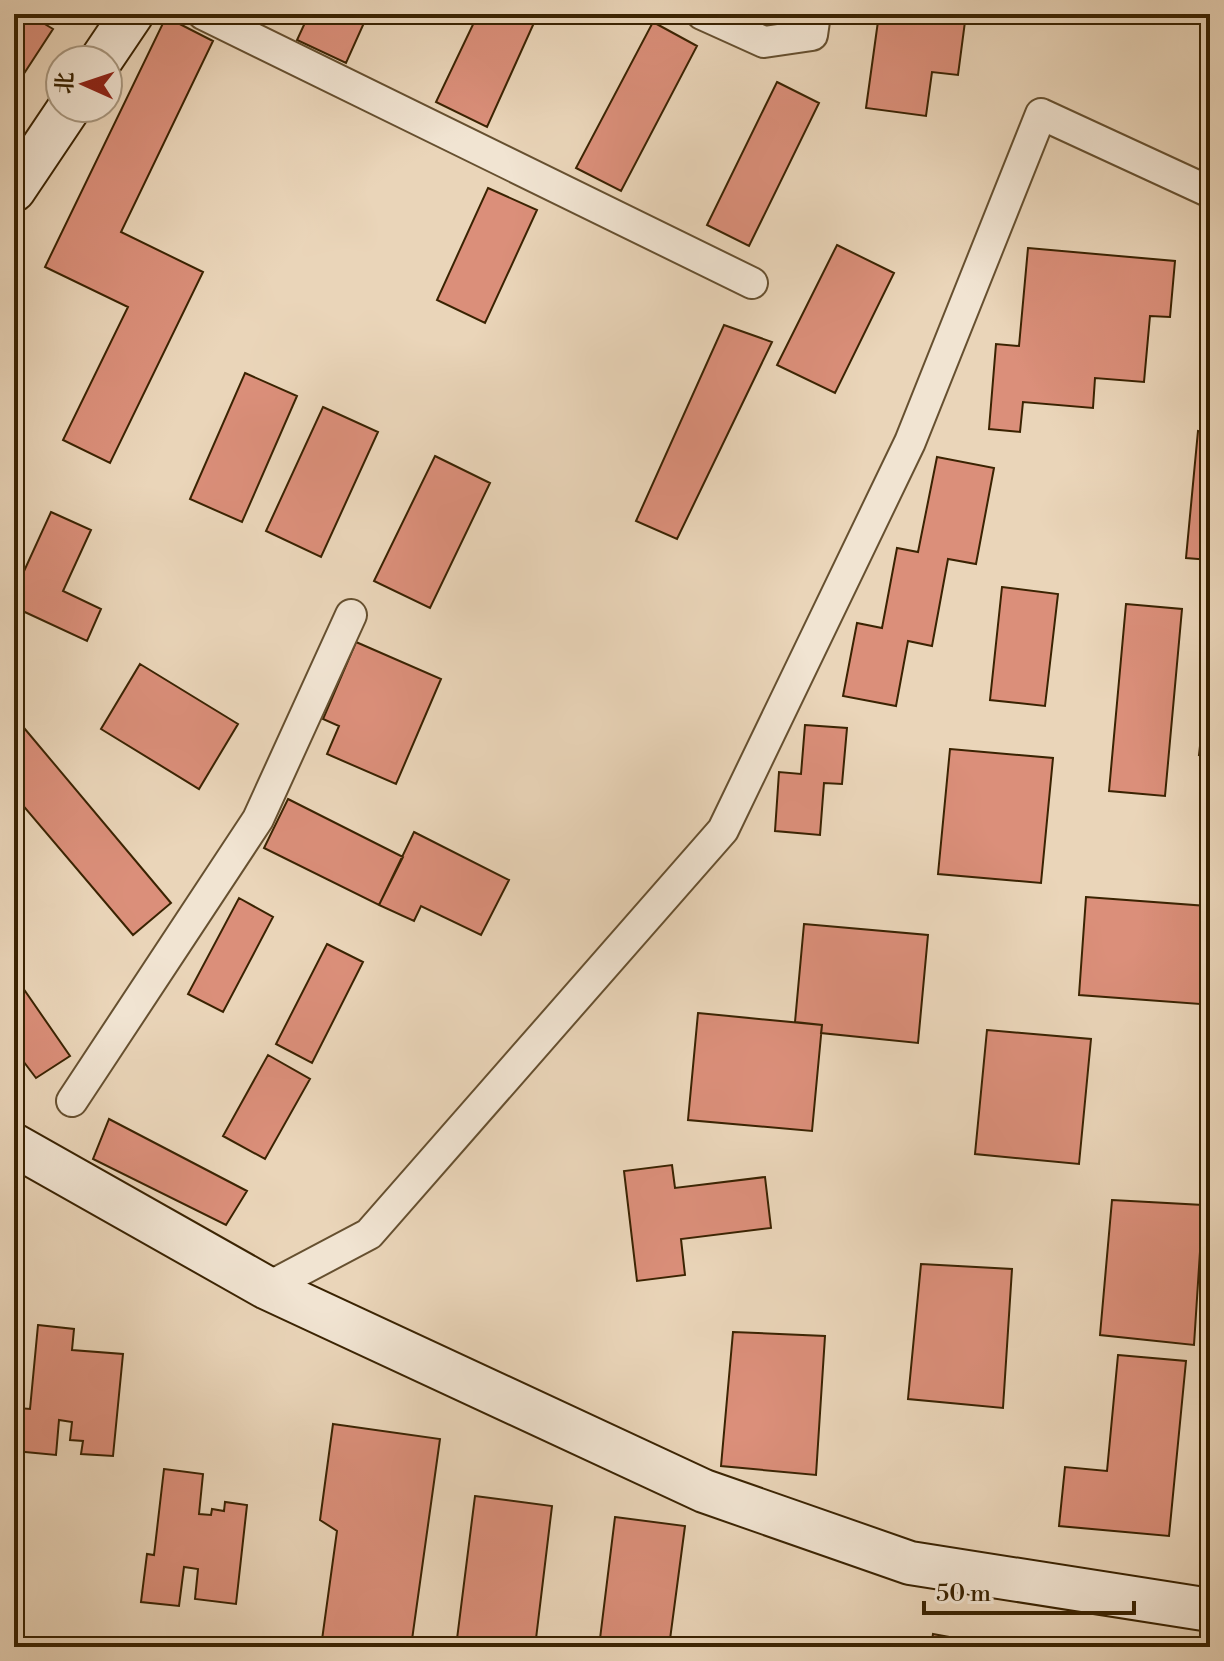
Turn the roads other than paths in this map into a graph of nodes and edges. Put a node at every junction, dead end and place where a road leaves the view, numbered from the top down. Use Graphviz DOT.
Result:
graph roads {
  1 [pos="132,14"];
  2 [pos="203,14"];
  3 [pos="702,14"];
  4 [pos="815,14"];
  5 [pos="112,44"];
  6 [pos="58,124"];
  7 [pos="14,190"];
  8 [pos="1210,192"];
  9 [pos="752,283"];
  10 [pos="351,615"];
  11 [pos="72,1101"];
  12 [pos="14,1145"];
  13 [pos="267,1288"];
  14 [pos="1210,1610"];
  1 -- 5 [label="street"];
  2 -- 9 [label="street"];
  3 -- 4 [label="street"];
  6 -- 7 [label="street"];
  8 -- 13 [label="street"];
  10 -- 11 [label="street"];
  12 -- 13 [label="street"];
  13 -- 14 [label="street"];
}
